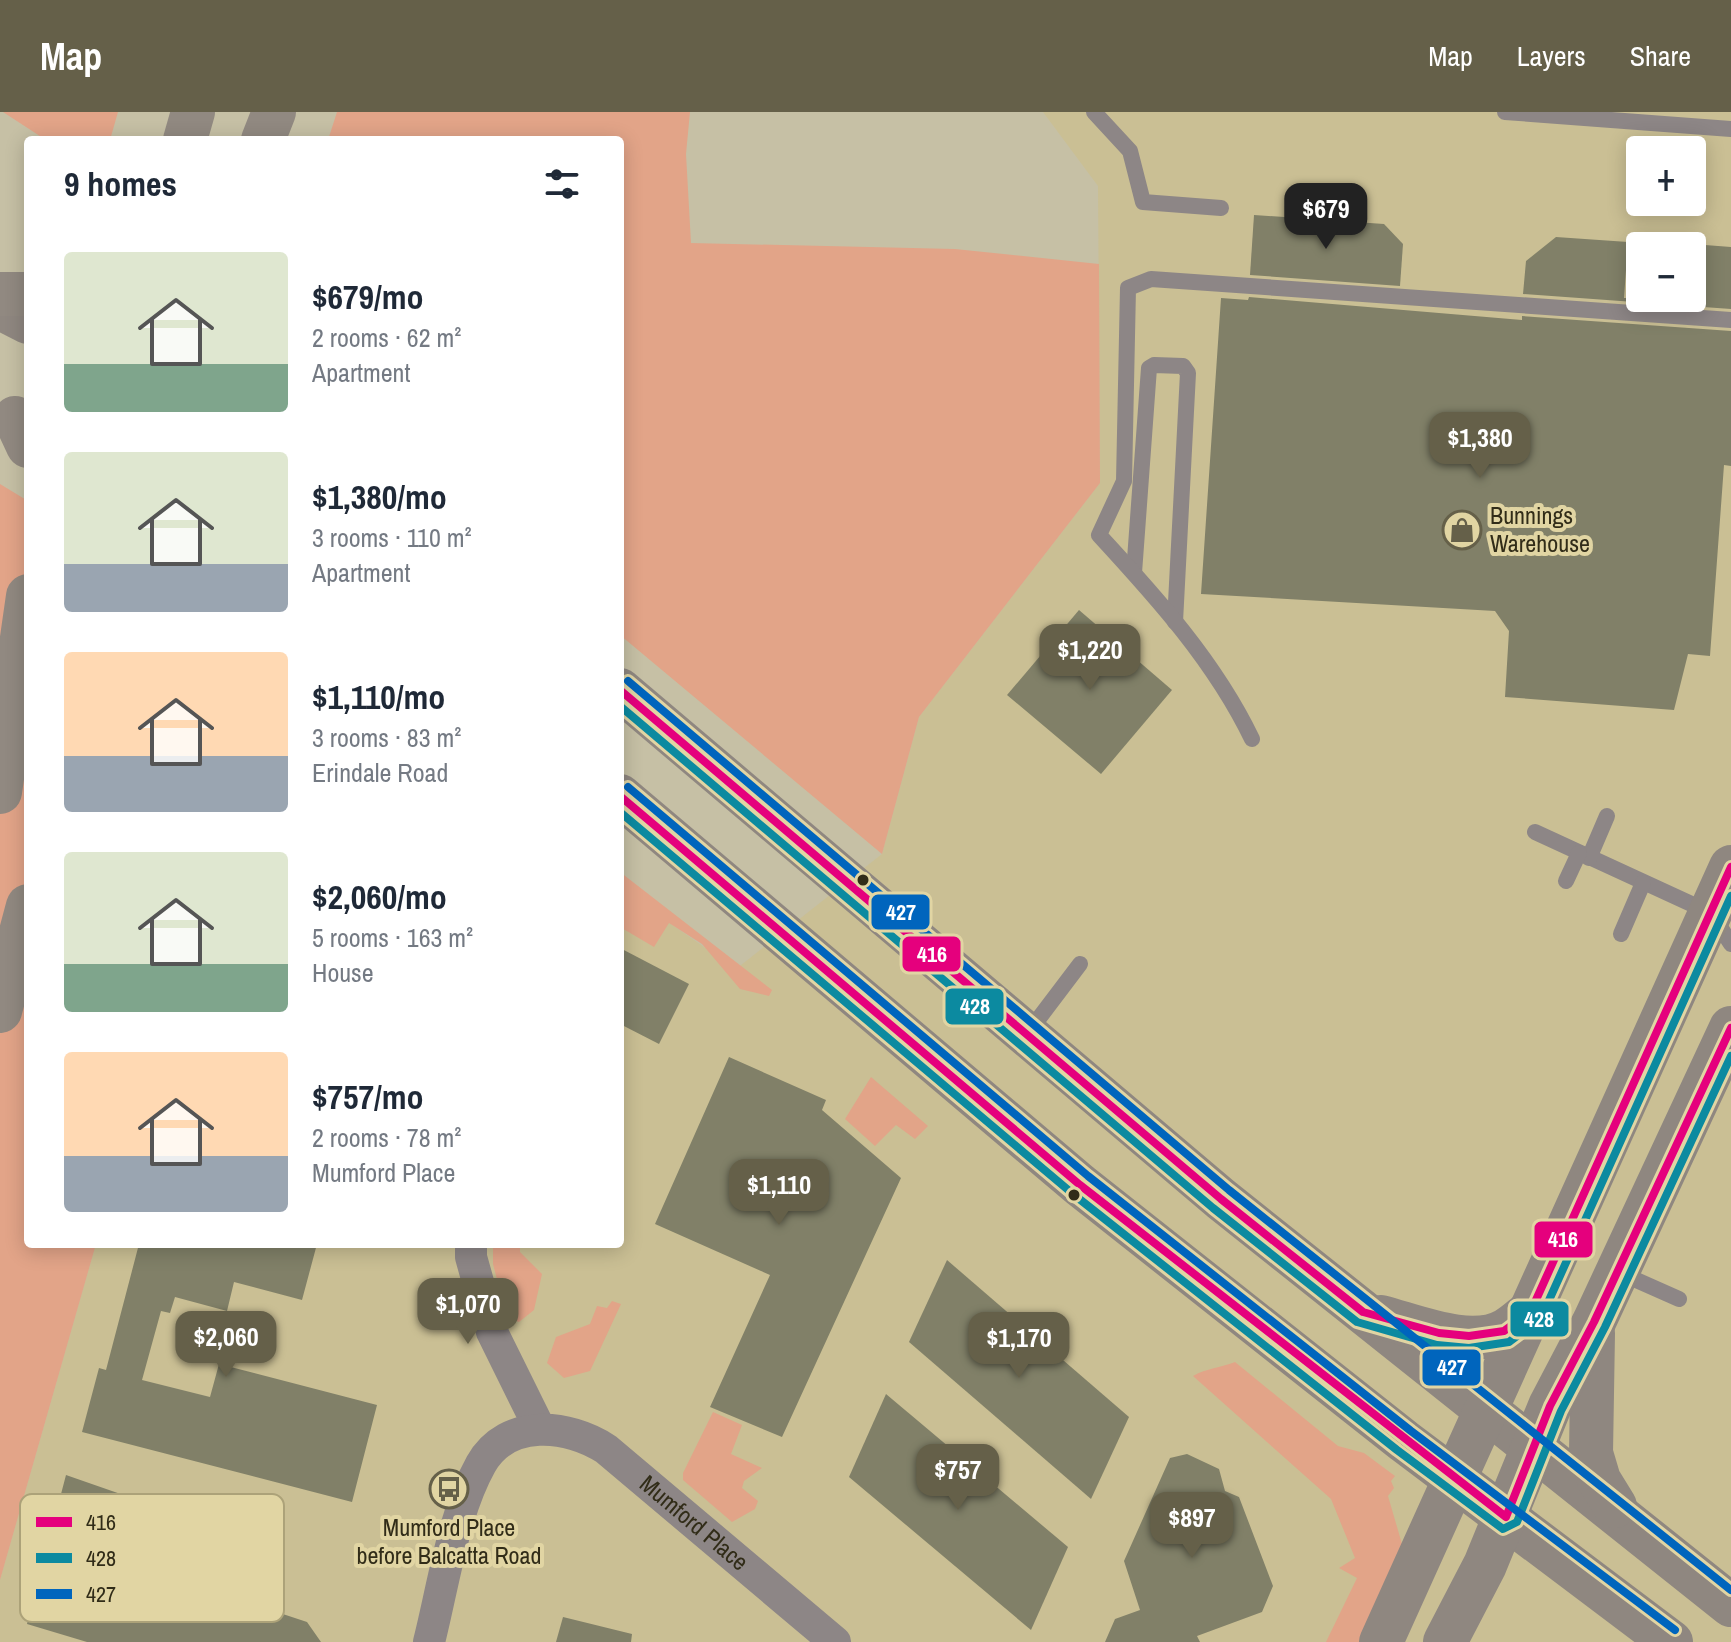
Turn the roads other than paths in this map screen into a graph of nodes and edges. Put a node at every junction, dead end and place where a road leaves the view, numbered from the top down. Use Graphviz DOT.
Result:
graph roads {
  1 [pos="193,112"];
  2 [pos="274,112"];
  3 [pos="1094,112"];
  4 [pos="1505,112"];
  5 [pos="1731,129"];
  6 [pos="186,136"];
  7 [pos="265,136"];
  8 [pos="1221,208"];
  9 [pos="0,294"];
  10 [pos="24,294"];
  11 [pos="0,308"];
  12 [pos="24,320"];
  13 [pos="1731,320"];
  14 [pos="1134,573"];
  15 [pos="1175,622"];
  16 [pos="24,624"];
  17 [pos="624,693"];
  18 [pos="24,713"];
  19 [pos="1252,739"];
  20 [pos="0,794"];
  21 [pos="624,799"];
  22 [pos="1607,816"];
  23 [pos="1535,832"];
  24 [pos="1584,856"];
  25 [pos="1731,867"];
  26 [pos="1566,881"];
  27 [pos="1643,883"];
  28 [pos="24,921"];
  29 [pos="1724,921"];
  30 [pos="1621,934"];
  31 [pos="1080,964"];
  32 [pos="0,1011"];
  33 [pos="1731,1028"];
  34 [pos="1026,1035"];
  35 [pos="471,1248"];
  36 [pos="1617,1271"];
  37 [pos="1679,1299"];
  38 [pos="1531,1311"];
  39 [pos="1363,1312"];
  40 [pos="1594,1322"];
  41 [pos="1487,1410"];
  42 [pos="540,1429"];
  43 [pos="1533,1446"];
  44 [pos="1456,1479"];
  45 [pos="1621,1514"];
  46 [pos="1506,1517"];
  47 [pos="1731,1605"];
  48 [pos="429,1642"];
  49 [pos="835,1642"];
  50 [pos="1381,1642"];
  51 [pos="1445,1642"];
  52 [pos="1671,1642"];
  1 -- 6 [label="highway"];
  2 -- 7 [label="highway"];
  3 -- 8 [label="lane"];
  4 -- 5 [label="lane"];
  9 -- 10 [label="highway"];
  11 -- 12 [label="main road"];
  13 -- 14 [label="lane"];
  14 -- 15 [label="lane"];
  14 -- 15 [label="lane"];
  15 -- 19 [label="lane"];
  16 -- 20 [label="highway"];
  17 -- 34 [label="main road"];
  18 -- 20 [label="highway"];
  21 -- 44 [label="main road"];
  22 -- 24 [label="lane"];
  23 -- 24 [label="lane"];
  24 -- 26 [label="lane"];
  24 -- 27 [label="lane"];
  25 -- 29 [label="main road"];
  27 -- 29 [label="lane"];
  27 -- 30 [label="lane"];
  28 -- 32 [label="highway"];
  29 -- 38 [label="main road"];
  31 -- 34 [label="lane"];
  33 -- 36 [label="main road"];
  34 -- 39 [label="main road"];
  35 -- 42 [label="street"];
  36 -- 37 [label="lane"];
  36 -- 40 [label="main road"];
  38 -- 39 [label="main road"];
  38 -- 41 [label="main road"];
  39 -- 41 [label="main road"];
  40 -- 43 [label="main road"];
  40 -- 45 [label="main road"];
  41 -- 43 [label="main road"];
  41 -- 44 [label="main road"];
  42 -- 48 [label="street, Mumford Place"];
  42 -- 49 [label="street, Mumford Place"];
  43 -- 45 [label="main road"];
  43 -- 46 [label="main road"];
  44 -- 46 [label="main road"];
  44 -- 50 [label="main road"];
  45 -- 47 [label="main road"];
  46 -- 51 [label="main road"];
  46 -- 52 [label="main road"];
}
